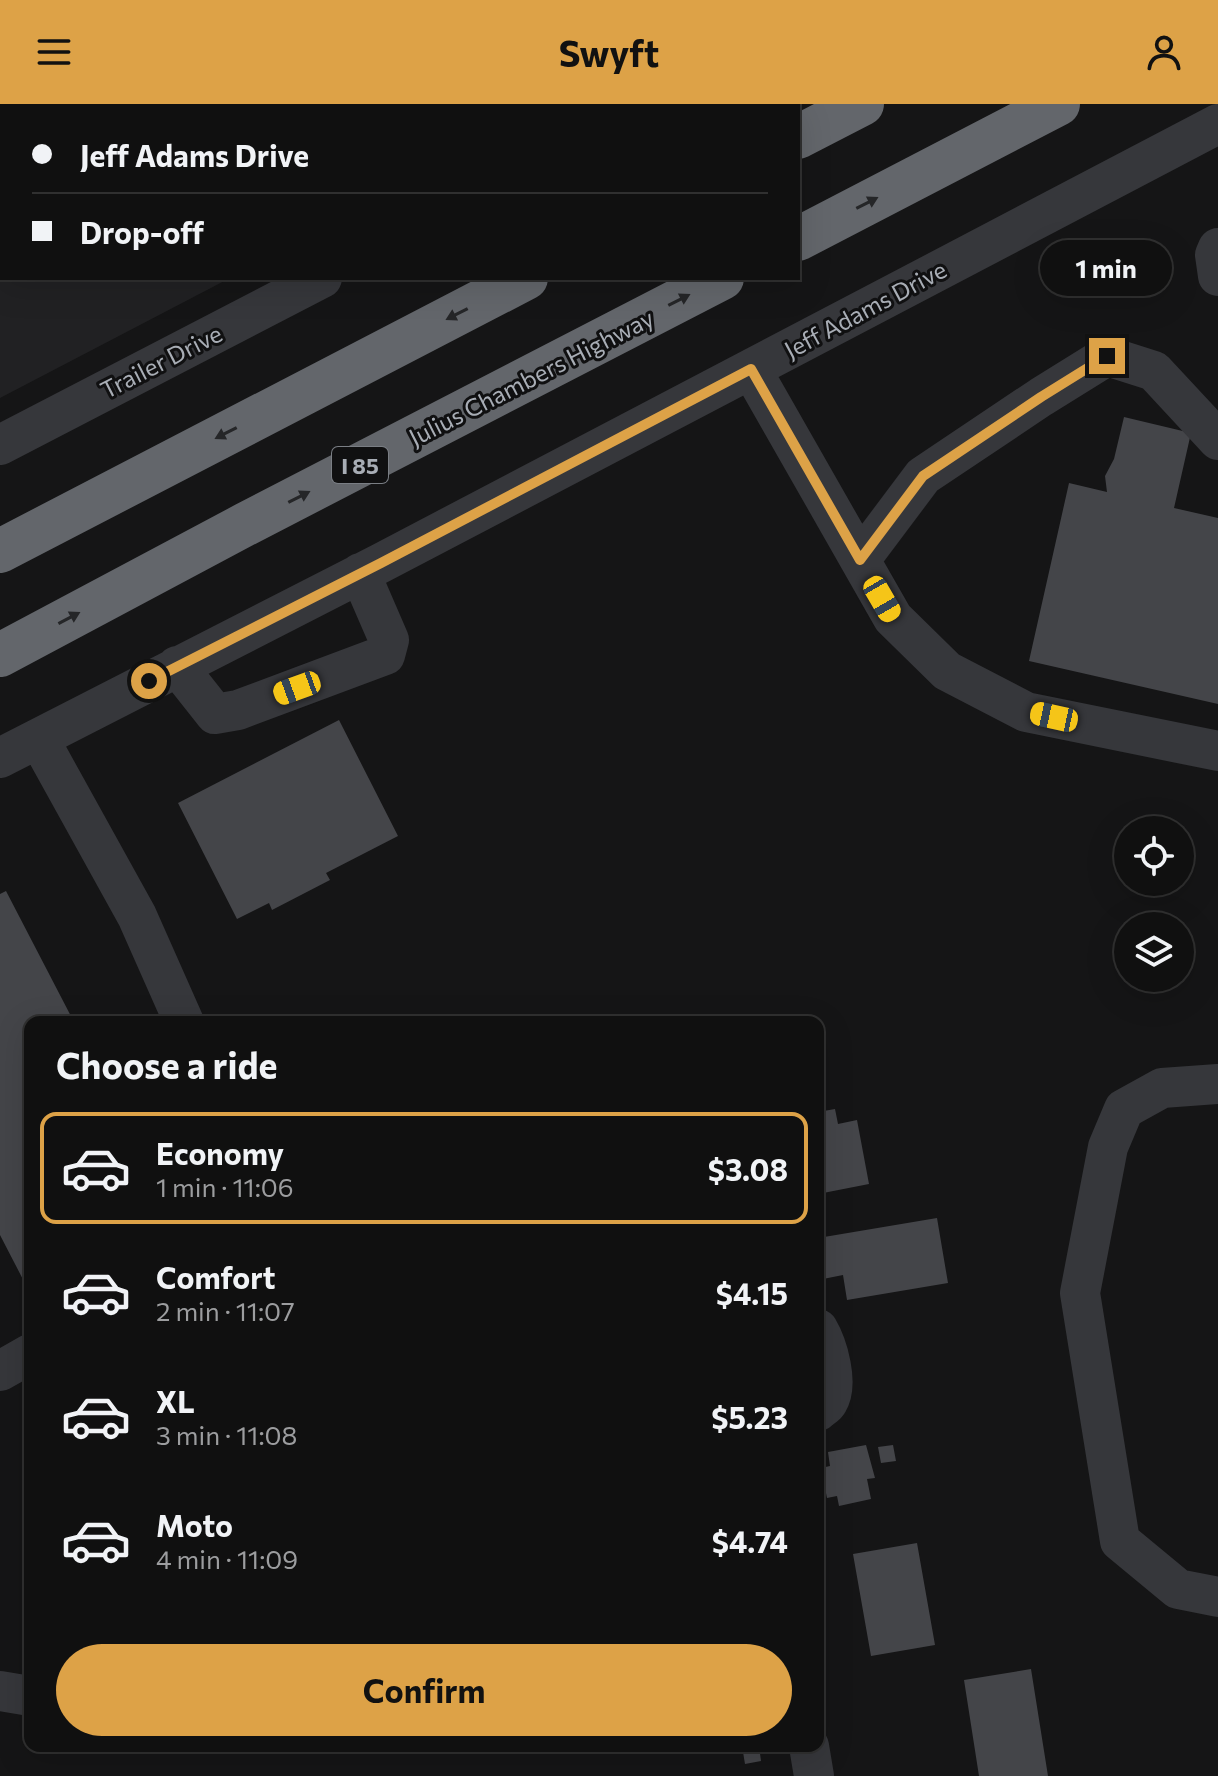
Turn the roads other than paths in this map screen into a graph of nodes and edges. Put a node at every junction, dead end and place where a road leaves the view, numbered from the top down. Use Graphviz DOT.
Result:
graph roads {
  1 [pos="862,104"];
  2 [pos="1058,104"];
  3 [pos="1218,124"];
  4 [pos="800,136"];
  5 [pos="800,238"];
  6 [pos="1218,248"];
  7 [pos="1218,276"];
  8 [pos="313,280"];
  9 [pos="522,280"];
  10 [pos="718,280"];
  11 [pos="275,288"];
  12 [pos="751,369"];
  13 [pos="1218,440"];
  14 [pos="0,445"];
  15 [pos="0,551"];
  16 [pos="860,560"];
  17 [pos="360,573"];
  18 [pos="0,655"];
  19 [pos="177,666"];
  20 [pos="39,739"];
  21 [pos="1218,751"];
  22 [pos="0,758"];
  23 [pos="181,1016"];
  24 [pos="1218,1084"];
  25 [pos="824,1339"];
  26 [pos="24,1357"];
  27 [pos="0,1371"];
  28 [pos="824,1406"];
  29 [pos="1218,1597"];
  30 [pos="0,1691"];
  31 [pos="24,1695"];
  32 [pos="810,1752"];
  33 [pos="814,1776"];
  1 -- 4 [label="highway"];
  5 -- 2 [label="highway, one-way"];
  3 -- 12 [label="street, Jeff Adams Drive"];
  6 -- 7 [label="street"];
  8 -- 11 [label="street, Trailer Drive"];
  9 -- 15 [label="highway, one-way"];
  18 -- 10 [label="highway, Julius Chambers Highway / I 85, one-way"];
  11 -- 14 [label="street, Trailer Drive"];
  12 -- 16 [label="street"];
  12 -- 17 [label="street, Jeff Adams Drive"];
  13 -- 16 [label="street"];
  16 -- 21 [label="street"];
  17 -- 19 [label="street, Jeff Adams Drive"];
  17 -- 19 [label="street"];
  19 -- 20 [label="street, Jeff Adams Drive"];
  20 -- 22 [label="street, Jeff Adams Drive"];
  20 -- 23 [label="street"];
  24 -- 29 [label="street"];
  25 -- 28 [label="street"];
  26 -- 27 [label="street"];
  30 -- 31 [label="street"];
  32 -- 33 [label="street"];
}
